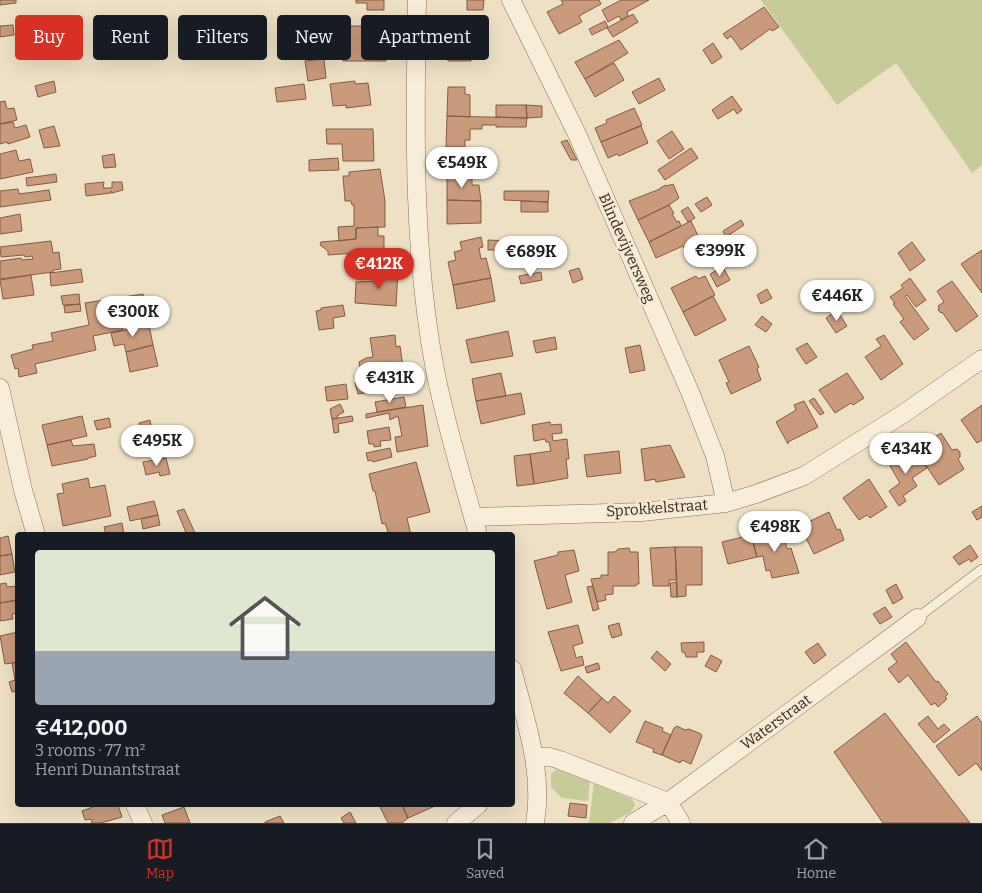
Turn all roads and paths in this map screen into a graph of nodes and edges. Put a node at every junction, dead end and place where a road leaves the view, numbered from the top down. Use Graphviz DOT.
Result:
graph roads {
  1 [pos="417,0"];
  2 [pos="511,0"];
  3 [pos="982,358"];
  4 [pos="0,388"];
  5 [pos="726,503"];
  6 [pos="473,516"];
  7 [pos="35,532"];
  8 [pos="477,532"];
  9 [pos="982,569"];
  10 [pos="917,618"];
  11 [pos="515,682"];
  12 [pos="534,757"];
  13 [pos="668,802"];
  14 [pos="137,807"];
  15 [pos="476,807"];
  16 [pos="143,823"];
  17 [pos="456,823"];
  18 [pos="535,823"];
  19 [pos="633,823"];
  20 [pos="681,823"];
  1 -- 6 [label="street"];
  2 -- 5 [label="street, Blindevijversweg"];
  3 -- 5 [label="street, Sprokkelstraat"];
  4 -- 7 [label="street"];
  5 -- 6 [label="street, Sprokkelstraat"];
  6 -- 8 [label="street"];
  9 -- 10 [label="lane"];
  10 -- 13 [label="street, Waterstraat"];
  11 -- 12 [label="street"];
  12 -- 13 [label="street"];
  12 -- 18 [label="street"];
  13 -- 19 [label="street, Waterstraat"];
  13 -- 20 [label="street"];
  14 -- 16 [label="street"];
  15 -- 17 [label="street"];
}
